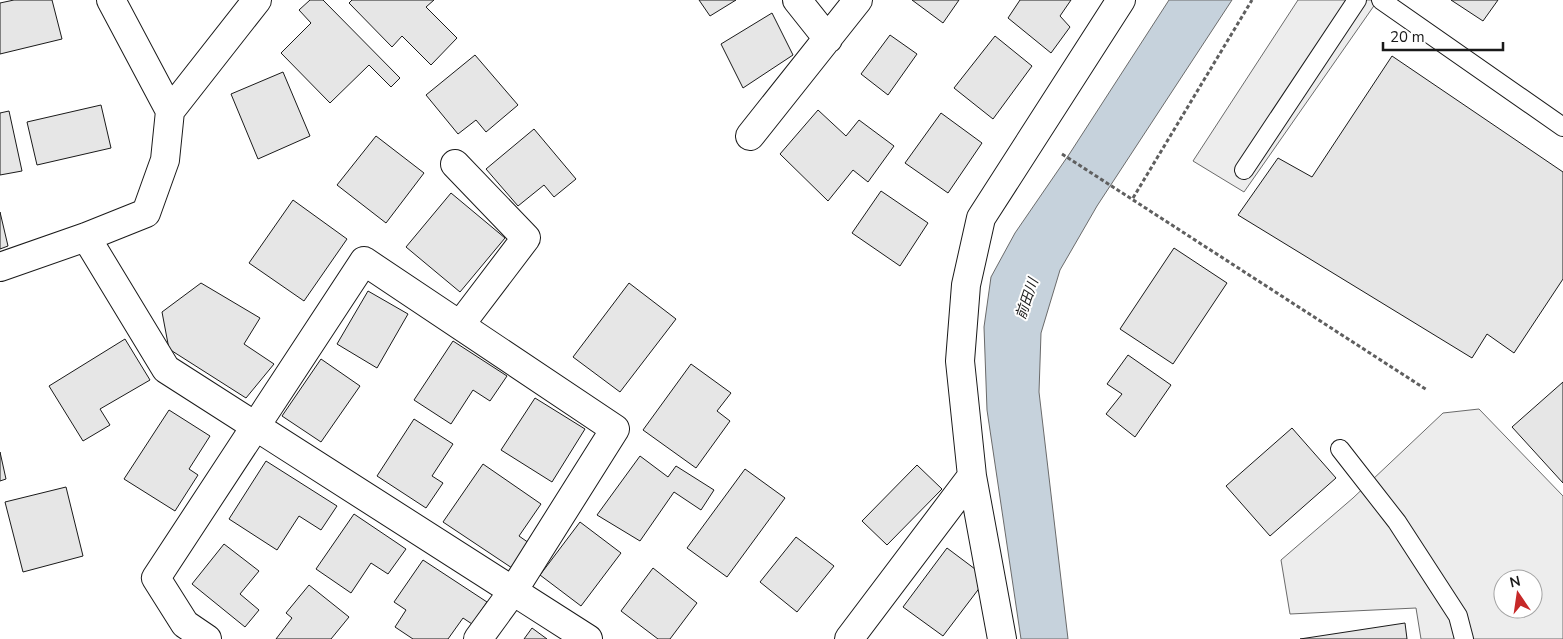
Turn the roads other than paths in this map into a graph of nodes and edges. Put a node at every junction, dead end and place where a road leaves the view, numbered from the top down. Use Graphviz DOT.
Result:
graph roads {
  1 [pos="111,0"];
  2 [pos="257,0"];
  3 [pos="797,0"];
  4 [pos="858,0"];
  5 [pos="1122,0"];
  6 [pos="1357,0"];
  7 [pos="1381,0"];
  8 [pos="828,39"];
  9 [pos="170,111"];
  10 [pos="1563,127"];
  11 [pos="750,136"];
  12 [pos="455,164"];
  13 [pos="1244,170"];
  14 [pos="86,237"];
  15 [pos="0,267"];
  16 [pos="460,325"];
  17 [pos="256,427"];
  18 [pos="1340,449"];
  19 [pos="972,476"];
  20 [pos="512,591"];
  21 [pos="207,639"];
  22 [pos="478,639"];
  23 [pos="588,639"];
  24 [pos="849,639"];
  25 [pos="1002,639"];
  26 [pos="1464,639"];
  1 -- 9 [label="street"];
  2 -- 9 [label="street"];
  3 -- 8 [label="street"];
  4 -- 8 [label="street"];
  5 -- 19 [label="street"];
  6 -- 13 [label="lane"];
  7 -- 10 [label="lane"];
  8 -- 11 [label="street"];
  9 -- 14 [label="street"];
  12 -- 16 [label="street"];
  14 -- 15 [label="street"];
  14 -- 17 [label="street"];
  16 -- 17 [label="street"];
  16 -- 20 [label="street"];
  17 -- 20 [label="street"];
  17 -- 21 [label="street"];
  18 -- 26 [label="lane"];
  19 -- 24 [label="street"];
  19 -- 25 [label="street"];
  20 -- 22 [label="street"];
  20 -- 23 [label="street"];
}
